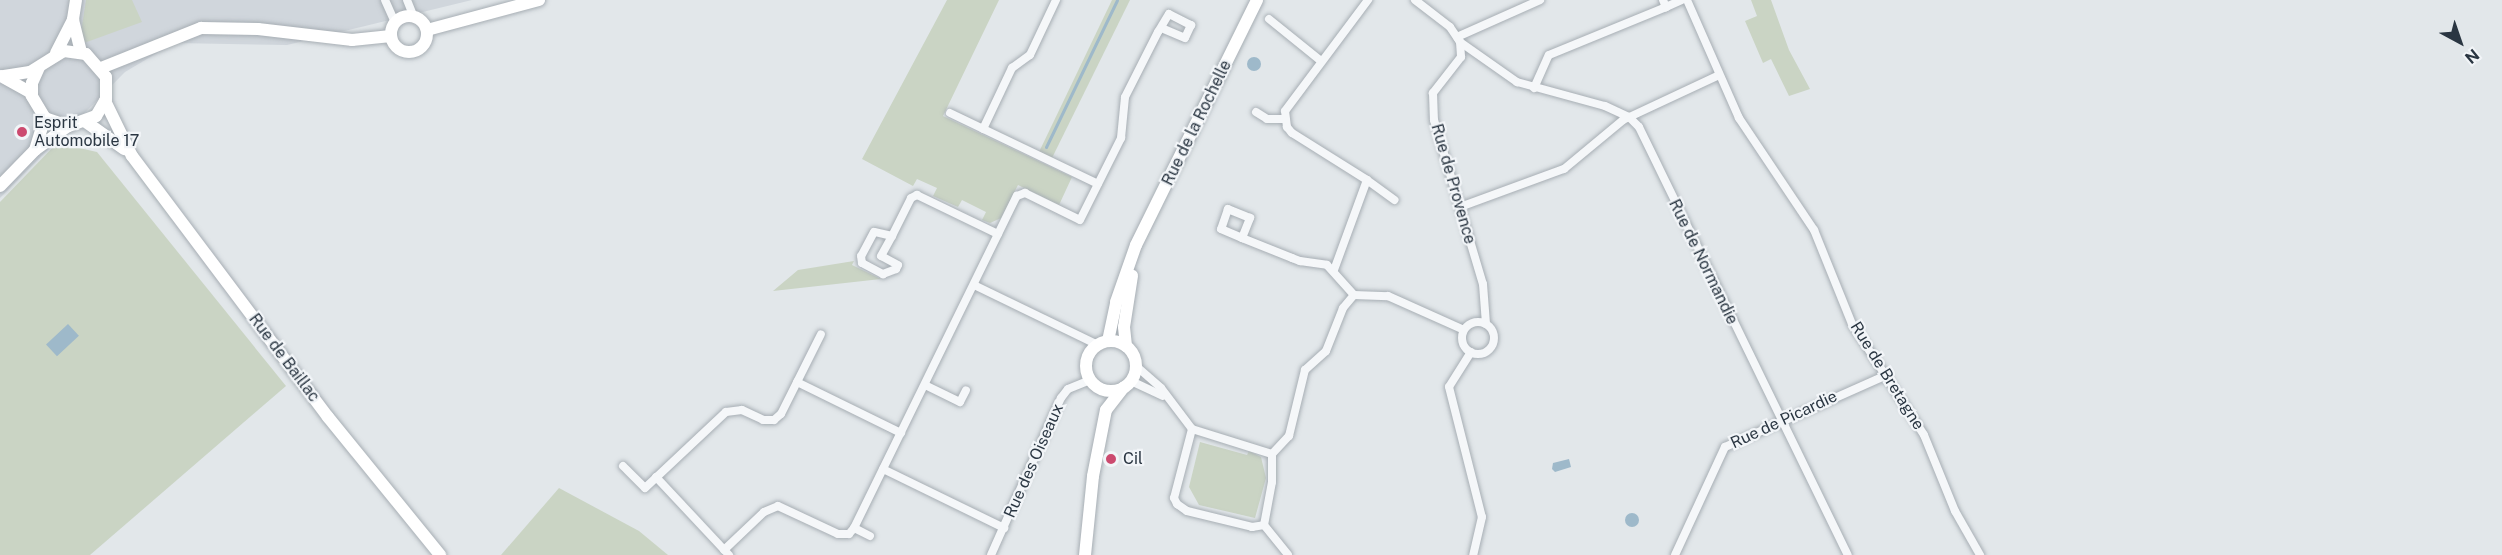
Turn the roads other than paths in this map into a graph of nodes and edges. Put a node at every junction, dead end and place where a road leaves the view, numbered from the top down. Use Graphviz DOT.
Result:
graph roads {
  1 [pos="76,0"];
  2 [pos="385,0"];
  3 [pos="407,0"];
  4 [pos="539,0"];
  5 [pos="1056,0"];
  6 [pos="1257,0"];
  7 [pos="1368,0"];
  8 [pos="1415,0"];
  9 [pos="1540,0"];
  10 [pos="1682,0"];
  11 [pos="1687,0"];
  12 [pos="1665,3"];
  13 [pos="414,17"];
  14 [pos="73,19"];
  15 [pos="1269,19"];
  16 [pos="395,22"];
  17 [pos="1162,28"];
  18 [pos="427,30"];
  19 [pos="391,36"];
  20 [pos="1459,40"];
  21 [pos="56,53"];
  22 [pos="81,53"];
  23 [pos="1480,54"];
  24 [pos="1461,57"];
  25 [pos="1321,61"];
  26 [pos="39,67"];
  27 [pos="101,68"];
  28 [pos="1719,75"];
  29 [pos="2,76"];
  30 [pos="1534,88"];
  31 [pos="32,93"];
  32 [pos="105,101"];
  33 [pos="1256,112"];
  34 [pos="950,113"];
  35 [pos="1629,117"];
  36 [pos="45,118"];
  37 [pos="1284,119"];
  38 [pos="86,122"];
  39 [pos="68,126"];
  40 [pos="983,129"];
  41 [pos="35,150"];
  42 [pos="132,156"];
  43 [pos="1367,180"];
  44 [pos="1098,184"];
  45 [pos="0,186"];
  46 [pos="1395,200"];
  47 [pos="1460,207"];
  48 [pos="998,234"];
  49 [pos="892,236"];
  50 [pos="1242,238"];
  51 [pos="1136,245"];
  52 [pos="1334,270"];
  53 [pos="974,285"];
  54 [pos="1354,295"];
  55 [pos="1486,324"];
  56 [pos="1464,330"];
  57 [pos="821,334"];
  58 [pos="1103,343"];
  59 [pos="1126,346"];
  60 [pos="1471,352"];
  61 [pos="1136,366"];
  62 [pos="1887,375"];
  63 [pos="797,382"];
  64 [pos="1094,384"];
  65 [pos="1128,384"];
  66 [pos="925,385"];
  67 [pos="966,390"];
  68 [pos="1166,398"];
  69 [pos="1106,410"];
  70 [pos="1780,421"];
  71 [pos="1192,429"];
  72 [pos="901,433"];
  73 [pos="1272,454"];
  74 [pos="623,466"];
  75 [pos="883,469"];
  76 [pos="656,477"];
  77 [pos="1264,525"];
  78 [pos="854,528"];
  79 [pos="1004,528"];
  80 [pos="870,536"];
  81 [pos="727,552"];
  82 [pos="440,555"];
  83 [pos="991,555"];
  84 [pos="1085,555"];
  85 [pos="1288,555"];
  86 [pos="1473,555"];
  87 [pos="1674,555"];
  88 [pos="1848,555"];
  89 [pos="1980,555"];
  1 -- 14 [label="street"];
  2 -- 16 [label="street"];
  3 -- 13 [label="street"];
  4 -- 18 [label="street"];
  5 -- 40 [label="street"];
  6 -- 51 [label="street, Rue de la Rochelle"];
  7 -- 25 [label="street"];
  8 -- 20 [label="street"];
  9 -- 20 [label="street"];
  10 -- 12 [label="street"];
  11 -- 28 [label="street, Rue de Bretagne"];
  12 -- 30 [label="street"];
  13 -- 16 [label="street"];
  13 -- 18 [label="street"];
  14 -- 21 [label="street"];
  14 -- 22 [label="street"];
  15 -- 25 [label="street"];
  16 -- 19 [label="street"];
  17 -- 44 [label="street"];
  18 -- 19 [label="street"];
  19 -- 27 [label="street"];
  20 -- 23 [label="street"];
  20 -- 24 [label="street"];
  21 -- 22 [label="street"];
  21 -- 26 [label="street"];
  22 -- 27 [label="street"];
  23 -- 24 [label="street"];
  23 -- 30 [label="street"];
  24 -- 47 [label="street, Rue de Provence"];
  25 -- 37 [label="street"];
  26 -- 29 [label="street"];
  26 -- 31 [label="street"];
  27 -- 32 [label="street"];
  28 -- 35 [label="street"];
  28 -- 62 [label="street, Rue de Bretagne"];
  29 -- 31 [label="street"];
  30 -- 35 [label="street"];
  31 -- 36 [label="street"];
  32 -- 38 [label="street"];
  32 -- 42 [label="street, Rue de Baillac"];
  33 -- 37 [label="street"];
  34 -- 40 [label="street"];
  35 -- 47 [label="street"];
  35 -- 70 [label="street, Rue de Normandie"];
  36 -- 39 [label="street"];
  36 -- 41 [label="street"];
  37 -- 43 [label="street"];
  38 -- 39 [label="street"];
  38 -- 42 [label="street, Rue de Baillac"];
  39 -- 41 [label="street"];
  40 -- 44 [label="street"];
  41 -- 45 [label="street"];
  42 -- 82 [label="street, Rue de Baillac"];
  43 -- 46 [label="street"];
  43 -- 52 [label="street"];
  44 -- 48 [label="street"];
  47 -- 55 [label="street, Rue de Provence"];
  48 -- 49 [label="street"];
  48 -- 53 [label="street"];
  49 -- 49 [label="street"];
  50 -- 52 [label="street"];
  51 -- 58 [label="street, Rue de la Rochelle"];
  51 -- 59 [label="street, Rue de la Rochelle"];
  52 -- 54 [label="street"];
  53 -- 58 [label="street"];
  53 -- 66 [label="street"];
  54 -- 56 [label="street"];
  54 -- 73 [label="street"];
  55 -- 56 [label="street"];
  55 -- 60 [label="street"];
  56 -- 60 [label="street"];
  57 -- 63 [label="street"];
  58 -- 59 [label="street"];
  58 -- 64 [label="street"];
  59 -- 61 [label="street"];
  60 -- 86 [label="street"];
  61 -- 65 [label="street"];
  61 -- 68 [label="street"];
  62 -- 70 [label="street, Rue de Picardie"];
  62 -- 89 [label="street, Rue de Bretagne"];
  63 -- 72 [label="street"];
  63 -- 76 [label="street"];
  64 -- 65 [label="street"];
  64 -- 69 [label="street"];
  64 -- 79 [label="street, Rue des Oiseaux"];
  65 -- 68 [label="street"];
  65 -- 69 [label="street"];
  66 -- 67 [label="street"];
  66 -- 72 [label="street"];
  68 -- 71 [label="street"];
  69 -- 84 [label="street"];
  70 -- 87 [label="street, Rue de Picardie"];
  70 -- 88 [label="street, Rue de Normandie"];
  71 -- 73 [label="street"];
  71 -- 77 [label="street"];
  72 -- 75 [label="street"];
  73 -- 77 [label="street"];
  74 -- 76 [label="street"];
  75 -- 78 [label="street"];
  75 -- 79 [label="street"];
  76 -- 81 [label="street"];
  77 -- 85 [label="street"];
  78 -- 80 [label="street"];
  78 -- 81 [label="street"];
  79 -- 83 [label="street, Rue des Oiseaux"];
}
